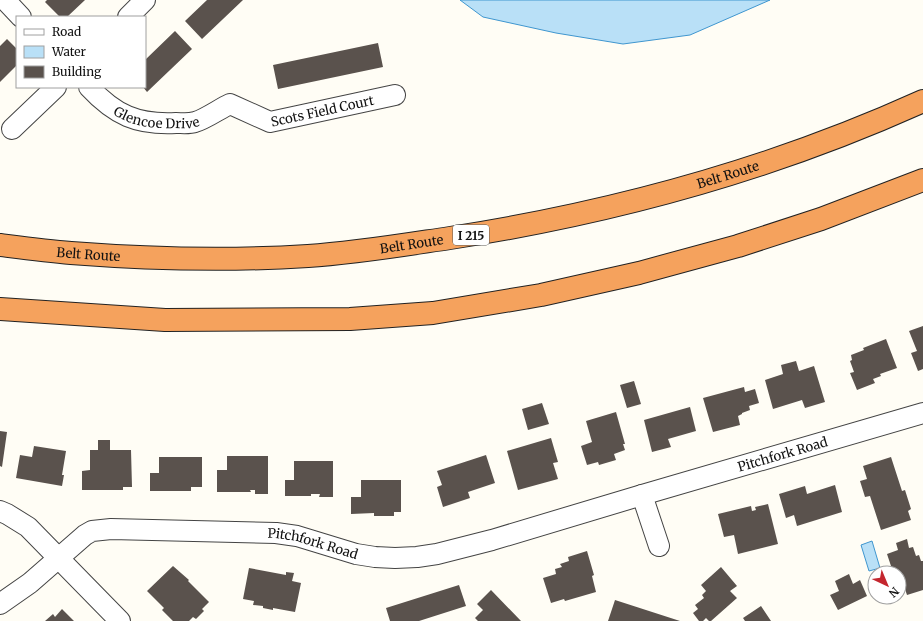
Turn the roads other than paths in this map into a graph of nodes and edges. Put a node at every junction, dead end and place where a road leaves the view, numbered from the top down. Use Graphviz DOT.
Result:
graph roads {
  1 [pos="5,0"];
  2 [pos="146,0"];
  3 [pos="20,16"];
  4 [pos="129,16"];
  5 [pos="55,88"];
  6 [pos="90,88"];
  7 [pos="395,95"];
  8 [pos="923,101"];
  9 [pos="230,104"];
  10 [pos="12,129"];
  11 [pos="923,180"];
  12 [pos="0,245"];
  13 [pos="0,309"];
  14 [pos="923,414"];
  15 [pos="642,494"];
  16 [pos="0,512"];
  17 [pos="659,546"];
  18 [pos="58,558"];
  19 [pos="0,604"];
  20 [pos="120,621"];
  1 -- 3 [label="street"];
  2 -- 4 [label="street"];
  5 -- 10 [label="street"];
  6 -- 9 [label="street, Glencoe Drive"];
  7 -- 9 [label="street, Scots Field Court"];
  8 -- 12 [label="highway, Belt Route / I 215"];
  11 -- 13 [label="highway"];
  14 -- 15 [label="street, Pitchfork Road"];
  15 -- 17 [label="street"];
  15 -- 18 [label="street, Pitchfork Road"];
  16 -- 18 [label="street"];
  18 -- 19 [label="street, Pitchfork Road"];
  18 -- 20 [label="street"];
}
